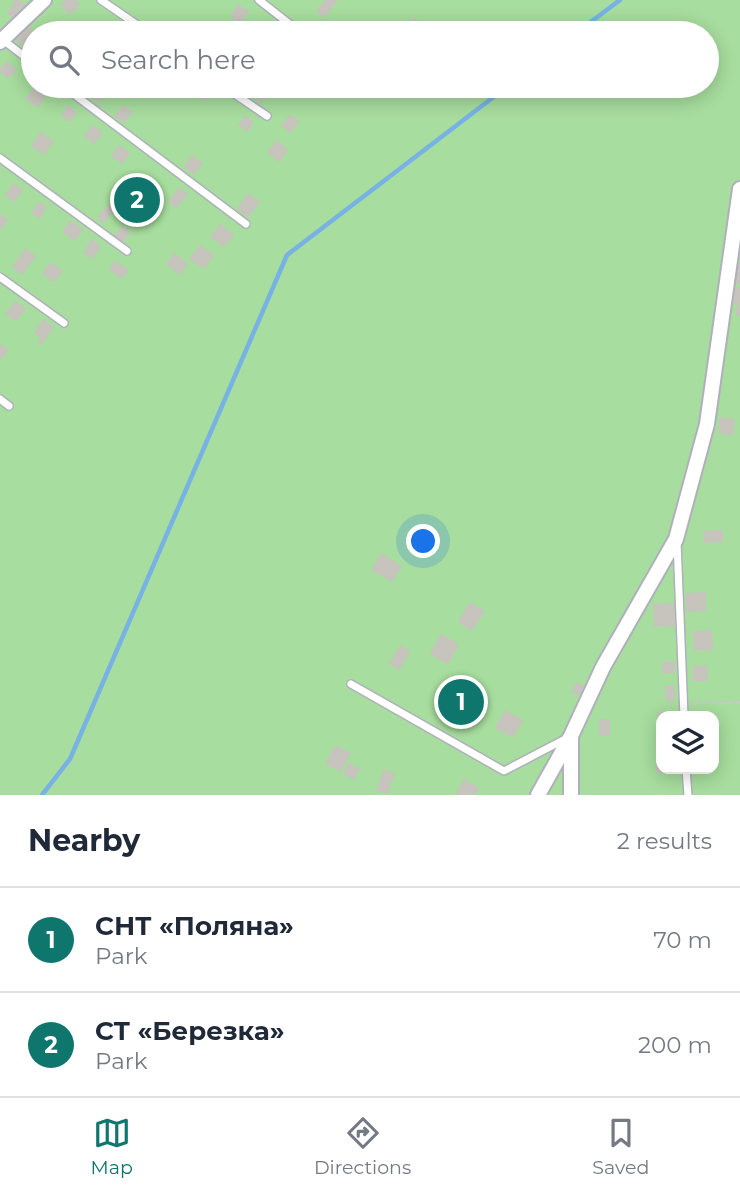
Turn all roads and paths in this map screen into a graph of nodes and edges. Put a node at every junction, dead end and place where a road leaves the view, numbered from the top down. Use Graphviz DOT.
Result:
graph roads {
  1 [pos="44,0"];
  2 [pos="102,0"];
  3 [pos="259,0"];
  4 [pos="22,21"];
  5 [pos="132,21"];
  6 [pos="286,21"];
  7 [pos="21,22"];
  8 [pos="1,41"];
  9 [pos="21,55"];
  10 [pos="79,98"];
  11 [pos="241,98"];
  12 [pos="267,116"];
  13 [pos="0,159"];
  14 [pos="740,188"];
  15 [pos="246,224"];
  16 [pos="127,251"];
  17 [pos="0,277"];
  18 [pos="64,323"];
  19 [pos="0,399"];
  20 [pos="9,406"];
  21 [pos="676,539"];
  22 [pos="351,684"];
  23 [pos="740,702"];
  24 [pos="684,703"];
  25 [pos="684,711"];
  26 [pos="571,736"];
  27 [pos="686,774"];
  28 [pos="538,795"];
  29 [pos="571,795"];
  30 [pos="688,795"];
  1 -- 4 [label="street"];
  2 -- 5 [label="lane"];
  3 -- 6 [label="lane"];
  7 -- 8 [label="street"];
  8 -- 9 [label="lane"];
  10 -- 15 [label="lane"];
  11 -- 12 [label="lane"];
  13 -- 16 [label="lane"];
  14 -- 21 [label="street"];
  17 -- 18 [label="lane"];
  19 -- 20 [label="lane"];
  21 -- 24 [label="lane"];
  21 -- 26 [label="street"];
  22 -- 26 [label="lane"];
  23 -- 24 [label="path"];
  24 -- 25 [label="lane"];
  26 -- 28 [label="street"];
  26 -- 29 [label="street"];
  27 -- 30 [label="lane"];
}
